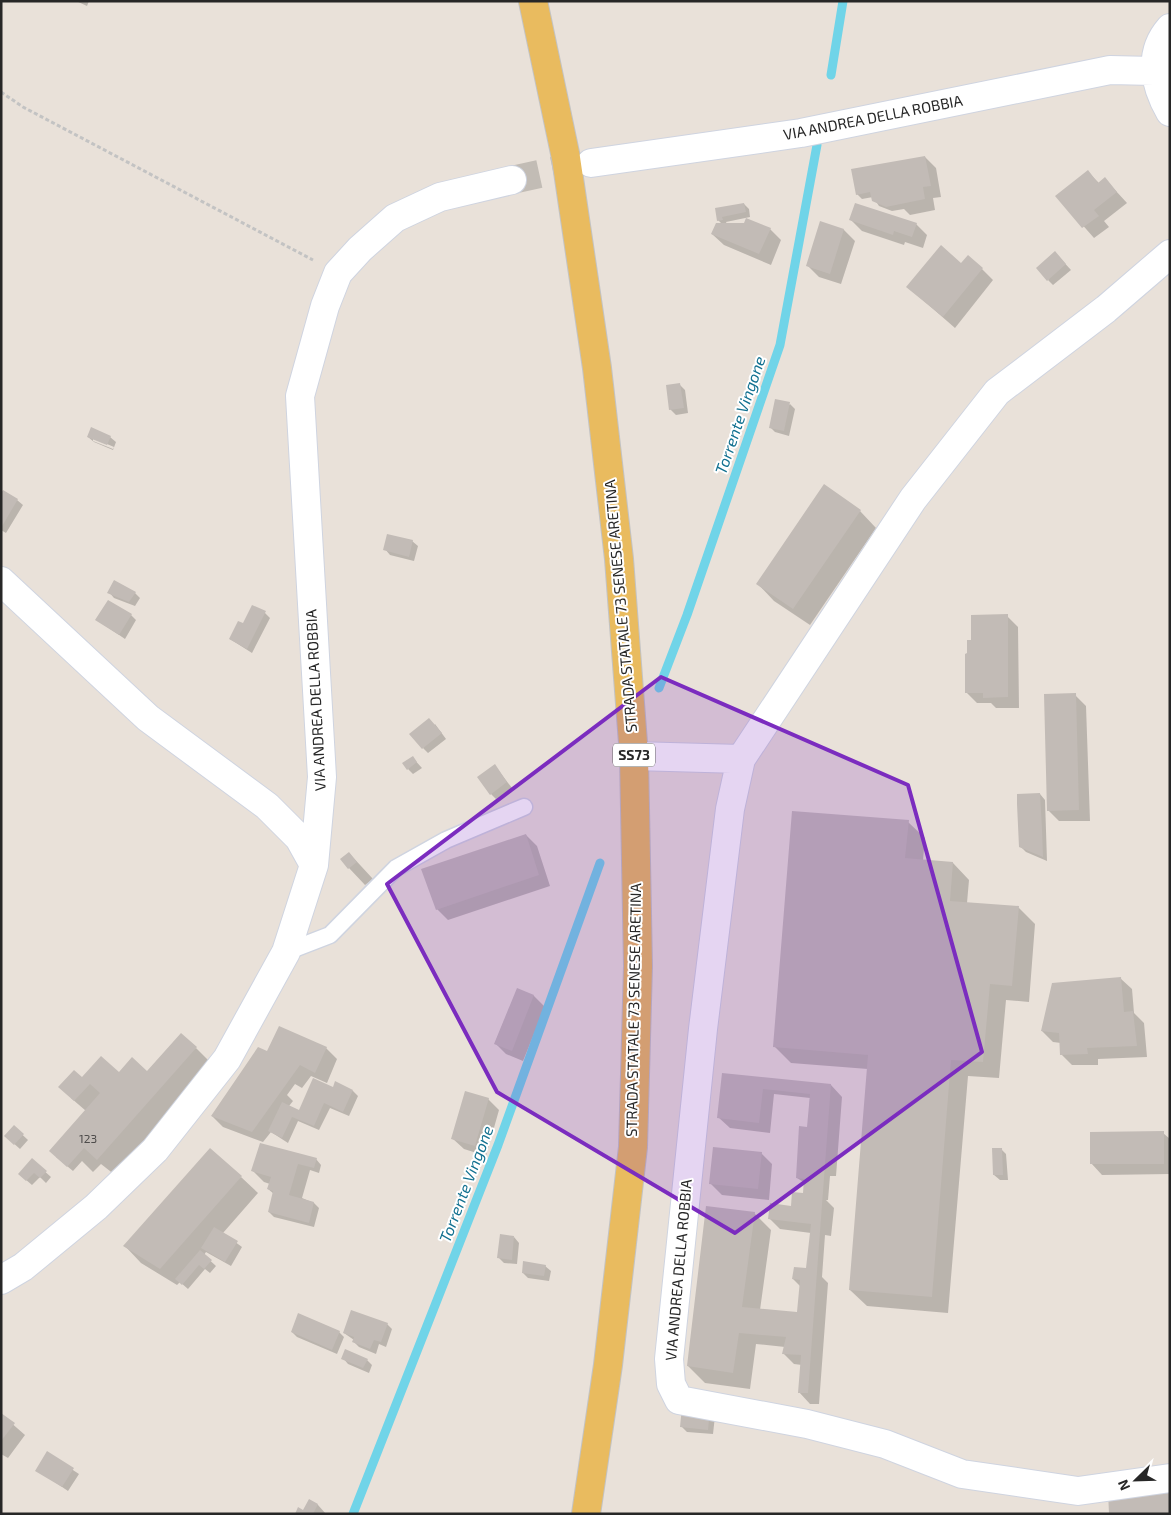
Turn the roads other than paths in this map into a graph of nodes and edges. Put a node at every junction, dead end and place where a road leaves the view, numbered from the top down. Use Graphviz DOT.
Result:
graph roads {
  1 [pos="533,1"];
  2 [pos="1170,28"];
  3 [pos="1154,71"];
  4 [pos="1170,112"];
  5 [pos="591,163"];
  6 [pos="512,180"];
  7 [pos="1170,254"];
  8 [pos="1,581"];
  9 [pos="634,756"];
  10 [pos="741,759"];
  11 [pos="524,807"];
  12 [pos="314,865"];
  13 [pos="286,952"];
  14 [pos="1,1280"];
  15 [pos="1170,1478"];
  16 [pos="586,1514"];
  1 -- 9 [label="main road, STRADA STATALE 73 SENESE ARETINA / SS73"];
  2 -- 3 [label="street"];
  3 -- 4 [label="street"];
  3 -- 5 [label="street, VIA ANDREA DELLA ROBBIA"];
  6 -- 12 [label="street, VIA ANDREA DELLA ROBBIA"];
  7 -- 10 [label="street"];
  8 -- 12 [label="street"];
  9 -- 10 [label="street"];
  9 -- 16 [label="main road, STRADA STATALE 73 SENESE ARETINA / SS73"];
  10 -- 15 [label="street, VIA ANDREA DELLA ROBBIA"];
  11 -- 13 [label="lane"];
  12 -- 13 [label="street, VIA ANDREA DELLA ROBBIA"];
  13 -- 14 [label="street, VIA ANDREA DELLA ROBBIA"];
}
